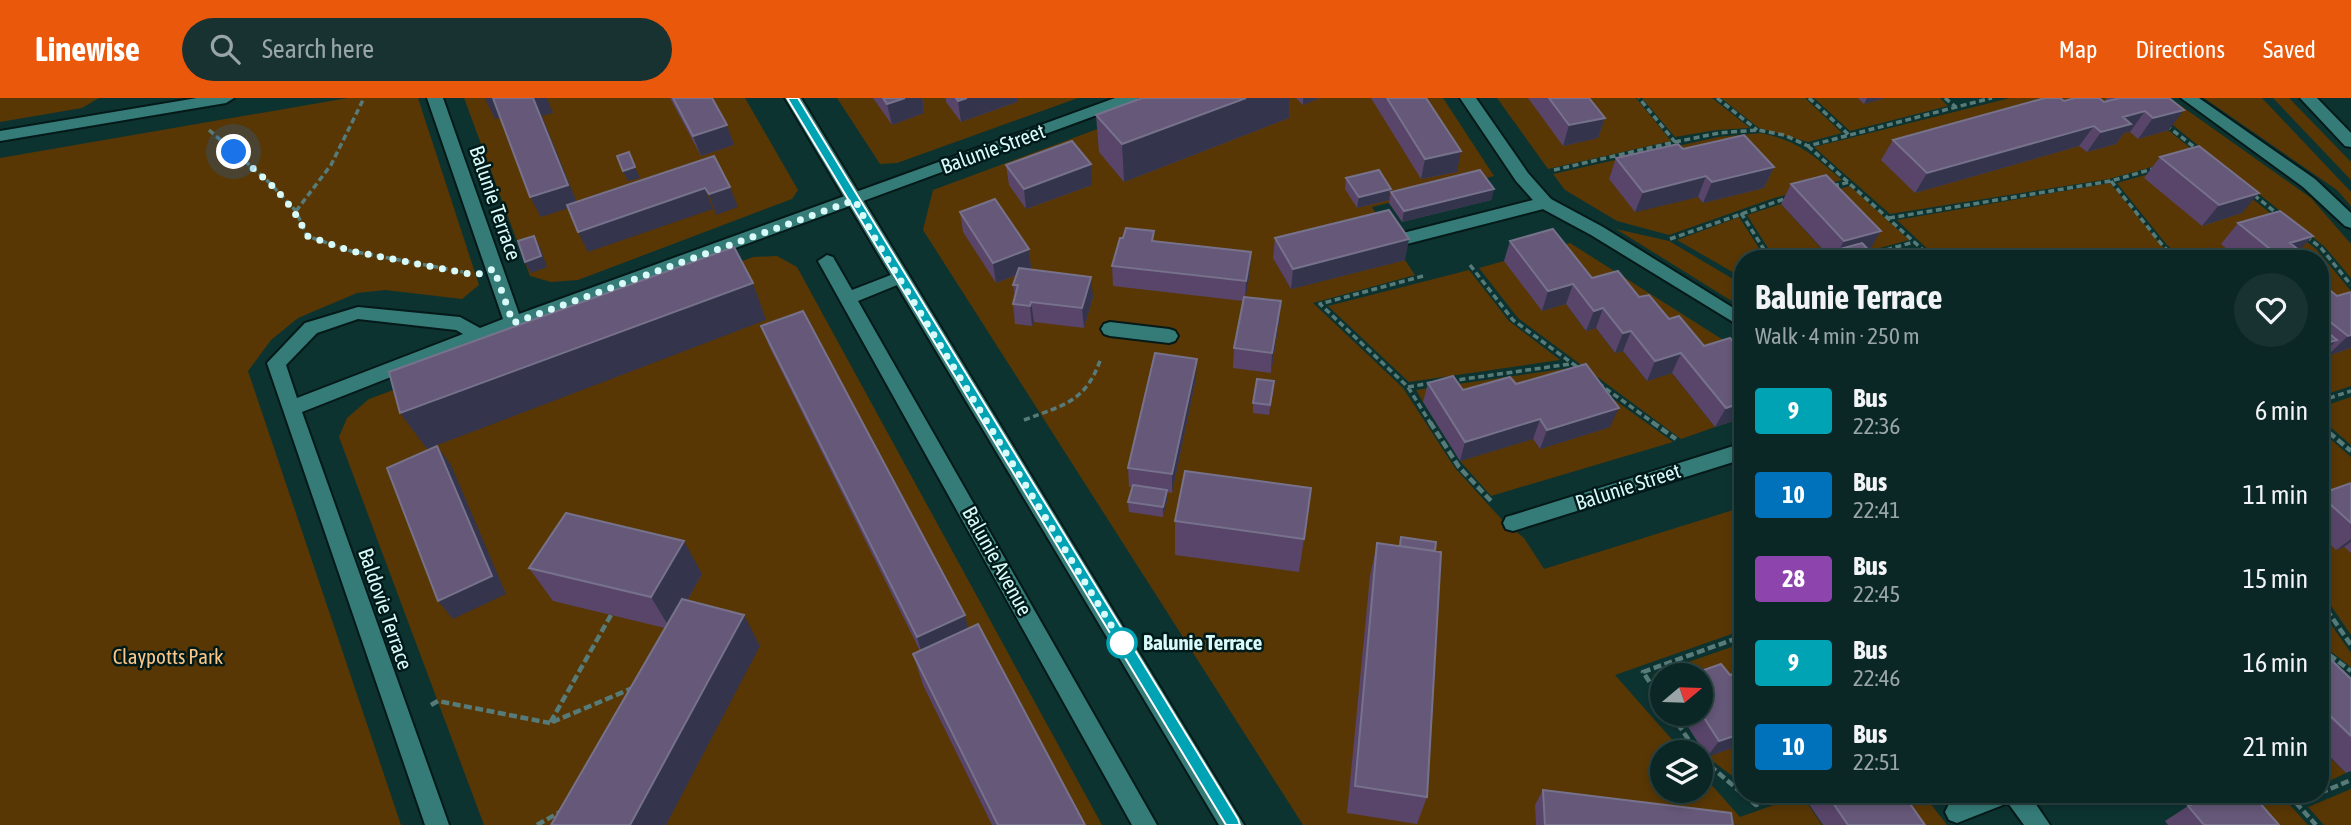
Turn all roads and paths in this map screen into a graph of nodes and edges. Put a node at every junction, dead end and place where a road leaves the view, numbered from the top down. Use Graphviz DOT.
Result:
graph roads {
  1 [pos="130,98"];
  2 [pos="226,98"];
  3 [pos="364,98"];
  4 [pos="435,98"];
  5 [pos="793,98"];
  6 [pos="1130,98"];
  7 [pos="1468,98"];
  8 [pos="1639,98"];
  9 [pos="1717,98"];
  10 [pos="1809,98"];
  11 [pos="1945,98"];
  12 [pos="1992,98"];
  13 [pos="2189,98"];
  14 [pos="2308,98"];
  15 [pos="181,106"];
  16 [pos="1956,107"];
  17 [pos="125,116"];
  18 [pos="2163,122"];
  19 [pos="1758,130"];
  20 [pos="1849,135"];
  21 [pos="0,136"];
  22 [pos="1675,142"];
  23 [pos="2351,142"];
  24 [pos="1808,146"];
  25 [pos="2204,155"];
  26 [pos="2164,166"];
  27 [pos="1522,177"];
  28 [pos="2111,181"];
  29 [pos="1849,182"];
  30 [pos="1825,188"];
  31 [pos="2246,189"];
  32 [pos="1790,198"];
  33 [pos="855,200"];
  34 [pos="1545,203"];
  35 [pos="296,211"];
  36 [pos="1741,213"];
  37 [pos="1889,218"];
  38 [pos="2351,222"];
  39 [pos="2289,223"];
  40 [pos="2300,232"];
  41 [pos="1670,239"];
  42 [pos="1399,240"];
  43 [pos="1914,242"];
  44 [pos="1764,250"];
  45 [pos="1885,250"];
  46 [pos="1923,250"];
  47 [pos="2169,250"];
  48 [pos="2323,250"];
  49 [pos="2329,258"];
  50 [pos="827,261"];
  51 [pos="1470,265"];
  52 [pos="494,269"];
  53 [pos="1423,276"];
  54 [pos="901,277"];
  55 [pos="2351,285"];
  56 [pos="848,298"];
  57 [pos="1734,316"];
  58 [pos="513,323"];
  59 [pos="1110,329"];
  60 [pos="480,335"];
  61 [pos="1169,336"];
  62 [pos="1572,363"];
  63 [pos="1583,372"];
  64 [pos="1594,380"];
  65 [pos="1449,381"];
  66 [pos="1435,383"];
  67 [pos="1408,387"];
  68 [pos="2351,391"];
  69 [pos="2329,398"];
  70 [pos="290,408"];
  71 [pos="994,432"];
  72 [pos="2329,433"];
  73 [pos="2351,451"];
  74 [pos="1734,454"];
  75 [pos="1707,462"];
  76 [pos="1513,523"];
  77 [pos="2329,613"];
  78 [pos="611,615"];
  79 [pos="1734,639"];
  80 [pos="2351,645"];
  81 [pos="2329,655"];
  82 [pos="1668,663"];
  83 [pos="1650,669"];
  84 [pos="2351,671"];
  85 [pos="645,683"];
  86 [pos="1650,683"];
  87 [pos="400,720"];
  88 [pos="550,723"];
  89 [pos="1713,768"];
  90 [pos="2351,780"];
  91 [pos="1734,786"];
  92 [pos="2329,789"];
  93 [pos="1980,803"];
  94 [pos="2022,803"];
  95 [pos="2296,803"];
  96 [pos="572,805"];
  97 [pos="1957,812"];
  98 [pos="437,825"];
  99 [pos="537,825"];
  100 [pos="1145,825"];
  101 [pos="1232,825"];
  102 [pos="2038,825"];
  103 [pos="2316,825"];
  1 -- 17 [label="street"];
  2 -- 15 [label="street"];
  3 -- 35 [label="path"];
  4 -- 52 [label="street, Balunie Terrace"];
  5 -- 33 [label="street"];
  6 -- 33 [label="street, Balunie Street"];
  7 -- 27 [label="street"];
  8 -- 22 [label="path"];
  9 -- 19 [label="path"];
  10 -- 20 [label="path"];
  11 -- 16 [label="path"];
  12 -- 16 [label="path"];
  13 -- 38 [label="street"];
  14 -- 23 [label="street"];
  15 -- 17 [label="street"];
  15 -- 35 [label="path"];
  16 -- 20 [label="path"];
  17 -- 21 [label="street"];
  18 -- 25 [label="path"];
  19 -- 22 [label="path"];
  19 -- 24 [label="path"];
  20 -- 24 [label="path"];
  22 -- 27 [label="path"];
  24 -- 29 [label="path"];
  26 -- 28 [label="path"];
  27 -- 34 [label="street"];
  28 -- 37 [label="path"];
  28 -- 47 [label="path"];
  29 -- 30 [label="path"];
  29 -- 37 [label="path"];
  31 -- 39 [label="path"];
  32 -- 36 [label="path"];
  33 -- 54 [label="street"];
  33 -- 58 [label="street"];
  34 -- 42 [label="street"];
  34 -- 57 [label="street"];
  35 -- 52 [label="path"];
  36 -- 41 [label="path"];
  36 -- 44 [label="path"];
  37 -- 43 [label="path"];
  40 -- 48 [label="path"];
  43 -- 45 [label="path"];
  43 -- 46 [label="path"];
  49 -- 55 [label="path"];
  50 -- 56 [label="street, Balunie Avenue"];
  51 -- 62 [label="path"];
  52 -- 58 [label="street, Balunie Terrace"];
  53 -- 67 [label="path"];
  54 -- 56 [label="street"];
  54 -- 71 [label="street"];
  56 -- 100 [label="street, Balunie Avenue"];
  58 -- 60 [label="street"];
  59 -- 61 [label="street"];
  59 -- 71 [label="path"];
  60 -- 70 [label="street"];
  60 -- 70 [label="street, Baldovie Terrace"];
  62 -- 63 [label="path"];
  62 -- 65 [label="path"];
  64 -- 75 [label="path"];
  66 -- 67 [label="path"];
  67 -- 76 [label="path"];
  68 -- 69 [label="path"];
  70 -- 87 [label="street, Baldovie Terrace"];
  71 -- 101 [label="street"];
  72 -- 73 [label="path"];
  74 -- 75 [label="street, Balunie Street"];
  75 -- 76 [label="street, Balunie Street"];
  77 -- 80 [label="path"];
  78 -- 88 [label="path"];
  79 -- 82 [label="path"];
  81 -- 84 [label="path"];
  83 -- 86 [label="path"];
  85 -- 88 [label="path"];
  87 -- 88 [label="path"];
  87 -- 98 [label="street, Baldovie Terrace"];
  89 -- 91 [label="path"];
  90 -- 92 [label="path"];
  93 -- 97 [label="street"];
  94 -- 102 [label="street"];
  95 -- 103 [label="path"];
  96 -- 99 [label="path"];
}
